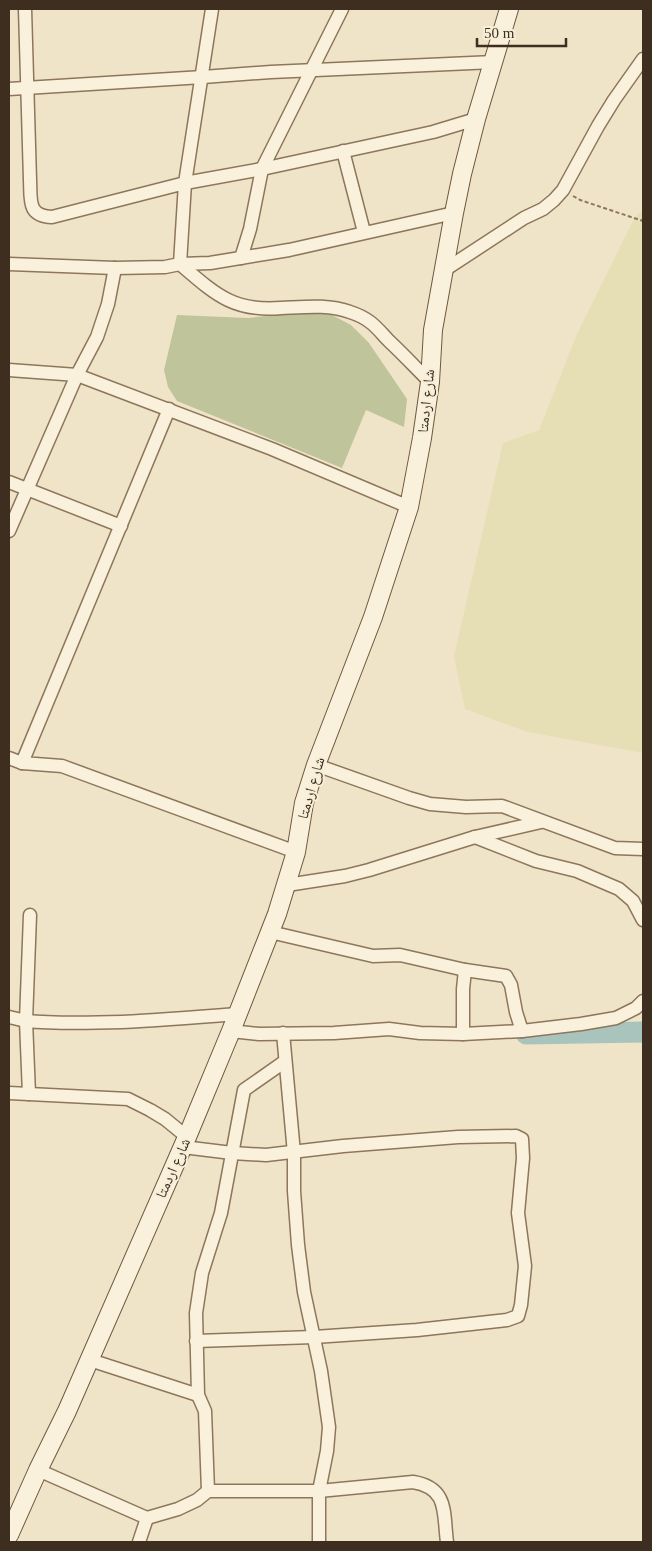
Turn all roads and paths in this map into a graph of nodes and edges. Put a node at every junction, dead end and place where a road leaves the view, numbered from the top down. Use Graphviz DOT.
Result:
graph roads {
  1 [pos="25,9"];
  2 [pos="212,9"];
  3 [pos="342,9"];
  4 [pos="509,9"];
  5 [pos="643,59"];
  6 [pos="494,62"];
  7 [pos="312,70"];
  8 [pos="203,78"];
  9 [pos="27,88"];
  10 [pos="9,89"];
  11 [pos="476,120"];
  12 [pos="343,151"];
  13 [pos="262,169"];
  14 [pos="185,183"];
  15 [pos="563,190"];
  16 [pos="454,213"];
  17 [pos="643,221"];
  18 [pos="364,232"];
  19 [pos="241,258"];
  20 [pos="9,264"];
  21 [pos="180,264"];
  22 [pos="115,268"];
  23 [pos="443,271"];
  24 [pos="9,370"];
  25 [pos="77,375"];
  26 [pos="430,382"];
  27 [pos="169,409"];
  28 [pos="9,482"];
  29 [pos="27,489"];
  30 [pos="409,507"];
  31 [pos="121,526"];
  32 [pos="9,531"];
  33 [pos="9,758"];
  34 [pos="22,763"];
  35 [pos="316,766"];
  36 [pos="541,822"];
  37 [pos="475,837"];
  38 [pos="643,849"];
  39 [pos="296,852"];
  40 [pos="286,885"];
  41 [pos="30,915"];
  42 [pos="643,920"];
  43 [pos="270,932"];
  44 [pos="465,970"];
  45 [pos="643,1001"];
  46 [pos="237,1014"];
  47 [pos="9,1017"];
  48 [pos="26,1020"];
  49 [pos="231,1031"];
  50 [pos="522,1031"];
  51 [pos="283,1033"];
  52 [pos="464,1034"];
  53 [pos="284,1062"];
  54 [pos="9,1093"];
  55 [pos="29,1094"];
  56 [pos="185,1142"];
  57 [pos="294,1152"];
  58 [pos="232,1153"];
  59 [pos="314,1337"];
  60 [pos="196,1341"];
  61 [pos="90,1360"];
  62 [pos="198,1395"];
  63 [pos="38,1470"];
  64 [pos="319,1491"];
  65 [pos="208,1492"];
  66 [pos="147,1518"];
  67 [pos="9,1535"];
  68 [pos="139,1542"];
  69 [pos="319,1542"];
  70 [pos="447,1542"];
  1 -- 9 [label="street"];
  2 -- 8 [label="street"];
  3 -- 7 [label="street"];
  4 -- 6 [label="main road, شارع اردمتا"];
  5 -- 15 [label="street"];
  6 -- 7 [label="street"];
  6 -- 11 [label="main road, شارع اردمتا"];
  7 -- 8 [label="street"];
  7 -- 13 [label="street"];
  8 -- 9 [label="street"];
  8 -- 14 [label="street"];
  9 -- 10 [label="street"];
  9 -- 14 [label="street"];
  11 -- 12 [label="street"];
  11 -- 16 [label="main road, شارع اردمتا"];
  12 -- 13 [label="street"];
  12 -- 18 [label="street"];
  13 -- 14 [label="street"];
  13 -- 19 [label="street"];
  14 -- 21 [label="street"];
  15 -- 17 [label="path"];
  15 -- 23 [label="street"];
  16 -- 18 [label="street"];
  16 -- 23 [label="main road, شارع اردمتا"];
  18 -- 19 [label="street"];
  19 -- 21 [label="street"];
  20 -- 22 [label="street"];
  21 -- 22 [label="street"];
  21 -- 26 [label="street"];
  22 -- 25 [label="street"];
  23 -- 26 [label="main road, شارع اردمتا"];
  24 -- 25 [label="street"];
  25 -- 27 [label="street"];
  25 -- 29 [label="street"];
  26 -- 30 [label="main road, شارع اردمتا"];
  27 -- 30 [label="street"];
  27 -- 31 [label="street"];
  28 -- 29 [label="street"];
  29 -- 31 [label="street"];
  29 -- 32 [label="street"];
  30 -- 35 [label="main road, شارع اردمتا"];
  31 -- 34 [label="street"];
  33 -- 34 [label="street"];
  34 -- 39 [label="street"];
  35 -- 36 [label="street"];
  35 -- 39 [label="main road, شارع اردمتا"];
  36 -- 37 [label="street"];
  36 -- 38 [label="street"];
  37 -- 40 [label="street"];
  37 -- 42 [label="street"];
  39 -- 40 [label="main road, شارع اردمتا"];
  40 -- 43 [label="main road, شارع اردمتا"];
  41 -- 48 [label="street"];
  43 -- 44 [label="street"];
  43 -- 46 [label="main road, شارع اردمتا"];
  44 -- 50 [label="street"];
  44 -- 52 [label="street"];
  45 -- 50 [label="street"];
  46 -- 48 [label="street"];
  46 -- 49 [label="main road, شارع اردمتا"];
  47 -- 48 [label="street"];
  48 -- 55 [label="street"];
  49 -- 51 [label="street"];
  49 -- 56 [label="main road, شارع اردمتا"];
  50 -- 52 [label="street"];
  51 -- 52 [label="street"];
  51 -- 53 [label="street"];
  53 -- 57 [label="street"];
  53 -- 58 [label="street"];
  54 -- 55 [label="street"];
  55 -- 56 [label="street"];
  56 -- 58 [label="street"];
  56 -- 61 [label="main road, شارع اردمتا"];
  57 -- 58 [label="street"];
  57 -- 59 [label="street"];
  57 -- 59 [label="street"];
  58 -- 60 [label="street"];
  59 -- 60 [label="street"];
  59 -- 64 [label="street"];
  60 -- 62 [label="street"];
  61 -- 62 [label="street"];
  61 -- 63 [label="main road, شارع اردمتا"];
  62 -- 65 [label="street"];
  63 -- 66 [label="street"];
  63 -- 67 [label="main road, شارع اردمتا"];
  64 -- 65 [label="street"];
  64 -- 69 [label="street"];
  64 -- 70 [label="street"];
  65 -- 66 [label="street"];
  66 -- 68 [label="street"];
}
